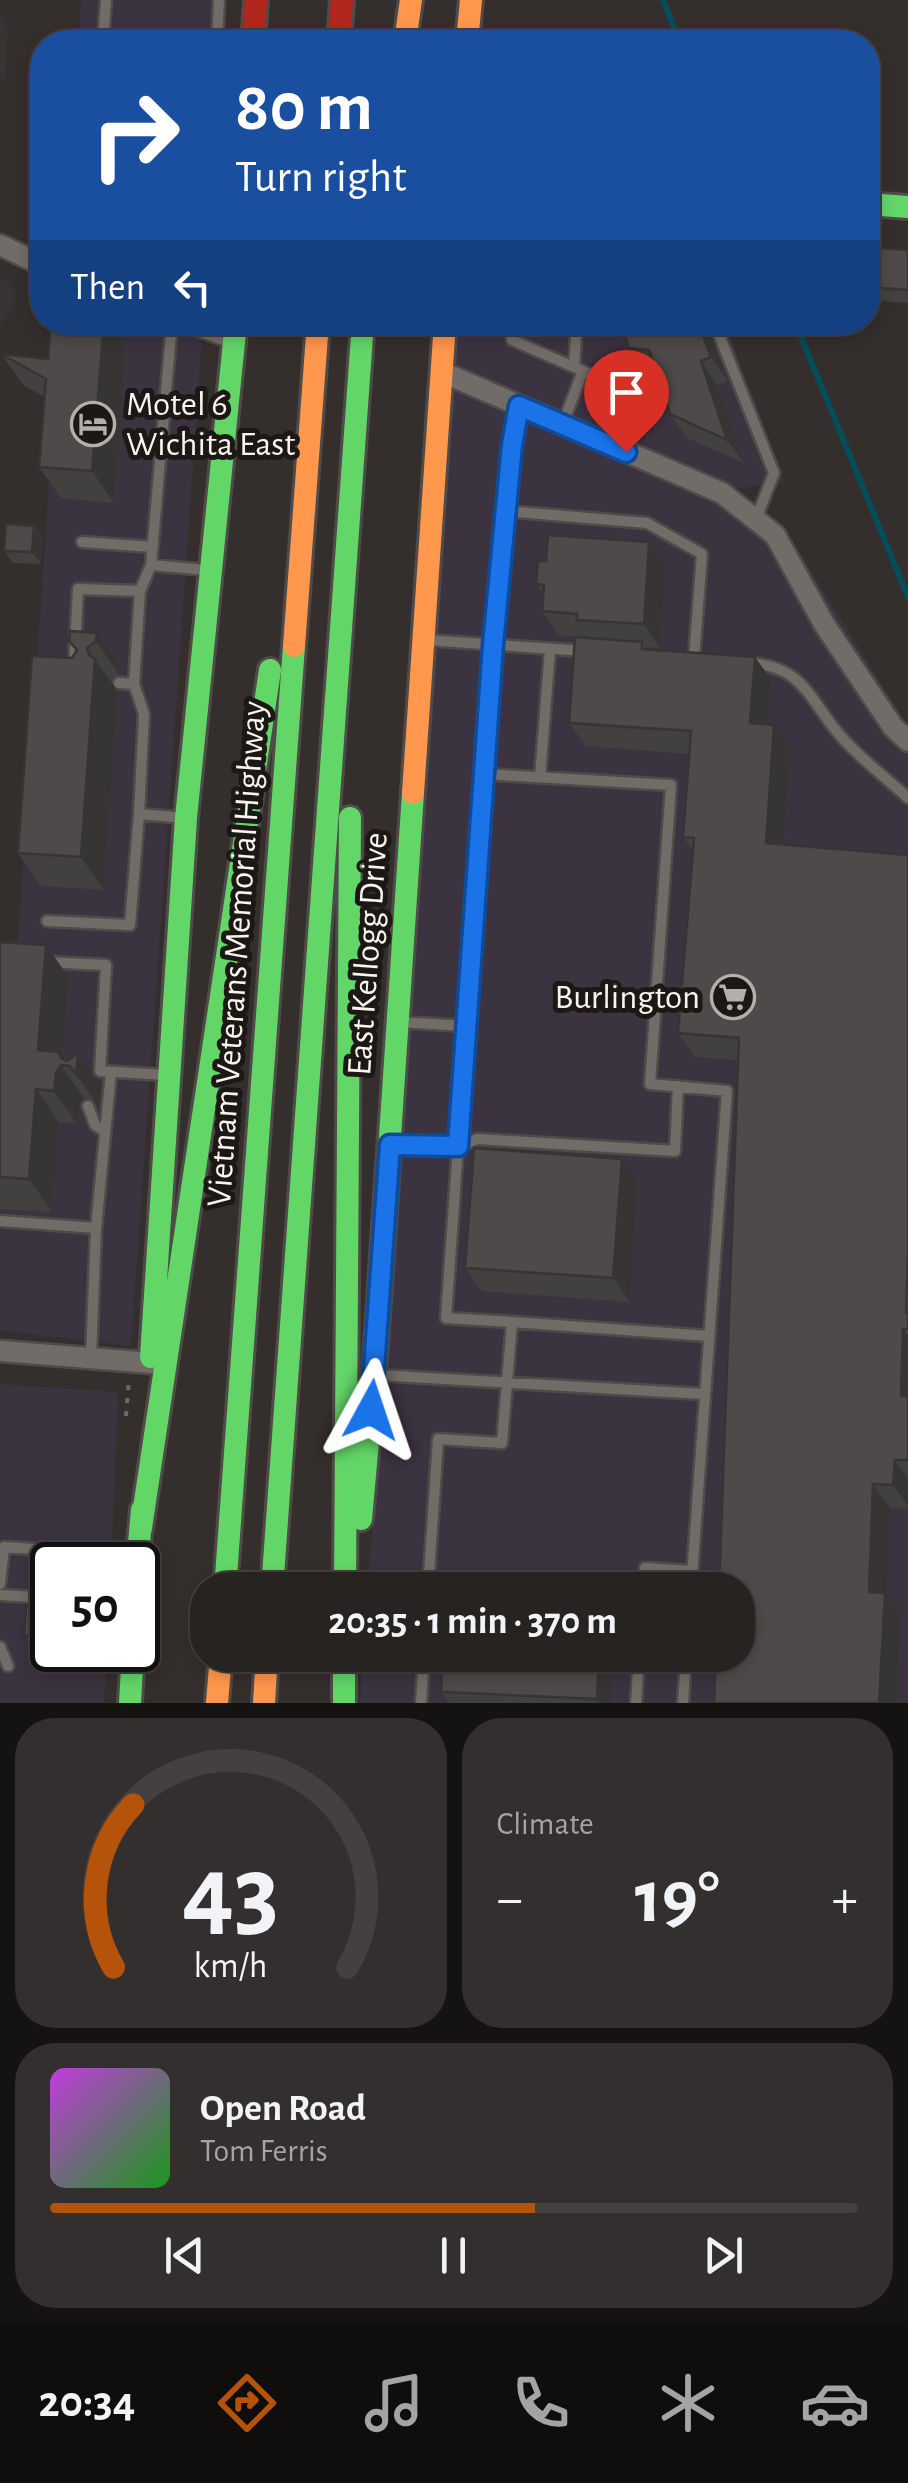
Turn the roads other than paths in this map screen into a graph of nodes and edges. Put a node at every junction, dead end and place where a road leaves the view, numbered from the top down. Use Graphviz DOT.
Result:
graph roads {
  1 [pos="106,0"];
  2 [pos="219,0"];
  3 [pos="256,0"];
  4 [pos="342,0"];
  5 [pos="411,0"];
  6 [pos="471,0"];
  7 [pos="386,14"];
  8 [pos="104,30"];
  9 [pos="217,30"];
  10 [pos="254,30"];
  11 [pos="340,30"];
  12 [pos="385,30"];
  13 [pos="407,30"];
  14 [pos="468,30"];
  15 [pos="880,205"];
  16 [pos="908,208"];
  17 [pos="0,246"];
  18 [pos="30,260"];
  19 [pos="171,335"];
  20 [pos="235,335"];
  21 [pos="317,335"];
  22 [pos="363,335"];
  23 [pos="444,335"];
  24 [pos="512,335"];
  25 [pos="577,335"];
  26 [pos="719,335"];
  27 [pos="578,369"];
  28 [pos="442,372"];
  29 [pos="314,380"];
  30 [pos="647,400"];
  31 [pos="519,406"];
  32 [pos="563,424"];
  33 [pos="353,480"];
  34 [pos="506,511"];
  35 [pos="756,520"];
  36 [pos="82,542"];
  37 [pos="152,548"];
  38 [pos="151,564"];
  39 [pos="210,570"];
  40 [pos="140,591"];
  41 [pos="424,640"];
  42 [pos="493,645"];
  43 [pos="550,649"];
  44 [pos="604,652"];
  45 [pos="676,656"];
  46 [pos="694,658"];
  47 [pos="710,659"];
  48 [pos="743,662"];
  49 [pos="78,677"];
  50 [pos="119,683"];
  51 [pos="134,684"];
  52 [pos="908,740"];
  53 [pos="484,774"];
  54 [pos="540,777"];
  55 [pos="908,798"];
  56 [pos="139,814"];
  57 [pos="186,818"];
  58 [pos="47,921"];
  59 [pos="36,961"];
  60 [pos="398,1022"];
  61 [pos="466,1026"];
  62 [pos="101,1074"];
  63 [pos="167,1076"];
  64 [pos="678,1086"];
  65 [pos="88,1106"];
  66 [pos="104,1132"];
  67 [pos="390,1145"];
  68 [pos="458,1146"];
  69 [pos="0,1221"];
  70 [pos="96,1228"];
  71 [pos="512,1322"];
  72 [pos="709,1336"];
  73 [pos="1,1351"];
  74 [pos="91,1358"];
  75 [pos="151,1362"];
  76 [pos="374,1375"];
  77 [pos="507,1382"];
  78 [pos="704,1394"];
  79 [pos="140,1528"];
  80 [pos="139,1542"];
  81 [pos="30,1550"];
  82 [pos="692,1571"];
  83 [pos="226,1572"];
  84 [pos="273,1572"];
  85 [pos="344,1572"];
  86 [pos="357,1572"];
  87 [pos="429,1572"];
  88 [pos="645,1572"];
  89 [pos="0,1584"];
  90 [pos="0,1595"];
  91 [pos="30,1597"];
  92 [pos="0,1647"];
  93 [pos="8,1666"];
  94 [pos="131,1672"];
  95 [pos="219,1672"];
  96 [pos="266,1672"];
  97 [pos="346,1672"];
  98 [pos="423,1672"];
  99 [pos="638,1672"];
  100 [pos="685,1672"];
  101 [pos="130,1703"];
  102 [pos="217,1703"];
  103 [pos="264,1703"];
  104 [pos="344,1703"];
  105 [pos="421,1703"];
  106 [pos="636,1703"];
  107 [pos="683,1703"];
  1 -- 8 [label="lane"];
  2 -- 9 [label="lane"];
  3 -- 10 [label="main road"];
  4 -- 11 [label="main road"];
  5 -- 13 [label="main road"];
  6 -- 14 [label="main road"];
  7 -- 12 [label="main road"];
  15 -- 16 [label="main road"];
  17 -- 18 [label="street"];
  19 -- 37 [label="lane"];
  20 -- 39 [label="main road"];
  21 -- 29 [label="main road, Vietnam Veterans Memorial Highway"];
  22 -- 33 [label="main road"];
  23 -- 28 [label="main road, East Kellogg Drive"];
  24 -- 27 [label="lane"];
  25 -- 27 [label="lane"];
  26 -- 35 [label="lane"];
  27 -- 30 [label="lane"];
  27 -- 32 [label="lane"];
  28 -- 31 [label="street"];
  28 -- 41 [label="main road, East Kellogg Drive"];
  29 -- 79 [label="main road"];
  29 -- 83 [label="main road, Vietnam Veterans Memorial Highway"];
  31 -- 32 [label="street"];
  31 -- 34 [label="lane"];
  32 -- 35 [label="street"];
  33 -- 84 [label="main road"];
  33 -- 85 [label="main road"];
  34 -- 42 [label="lane"];
  34 -- 46 [label="lane"];
  35 -- 52 [label="street"];
  36 -- 37 [label="lane"];
  37 -- 38 [label="lane"];
  38 -- 39 [label="lane"];
  38 -- 40 [label="lane"];
  39 -- 57 [label="main road"];
  40 -- 49 [label="lane"];
  40 -- 51 [label="lane"];
  41 -- 42 [label="lane"];
  41 -- 60 [label="main road, East Kellogg Drive"];
  42 -- 43 [label="lane"];
  42 -- 53 [label="lane"];
  43 -- 44 [label="lane"];
  43 -- 54 [label="lane"];
  45 -- 46 [label="lane"];
  46 -- 47 [label="lane"];
  48 -- 55 [label="lane"];
  50 -- 51 [label="lane"];
  51 -- 56 [label="lane"];
  53 -- 54 [label="lane"];
  53 -- 61 [label="lane"];
  54 -- 64 [label="lane"];
  56 -- 57 [label="lane"];
  56 -- 58 [label="lane"];
  57 -- 63 [label="main road"];
  59 -- 62 [label="lane"];
  60 -- 61 [label="lane"];
  60 -- 67 [label="main road, East Kellogg Drive"];
  61 -- 68 [label="lane"];
  62 -- 63 [label="lane"];
  62 -- 66 [label="lane"];
  63 -- 75 [label="main road"];
  64 -- 68 [label="lane"];
  64 -- 72 [label="lane"];
  65 -- 66 [label="lane"];
  66 -- 70 [label="lane"];
  67 -- 68 [label="lane"];
  67 -- 76 [label="main road, East Kellogg Drive"];
  68 -- 71 [label="lane"];
  69 -- 70 [label="lane"];
  70 -- 74 [label="lane"];
  71 -- 72 [label="lane"];
  71 -- 77 [label="lane"];
  72 -- 78 [label="lane"];
  73 -- 74 [label="street"];
  74 -- 75 [label="street"];
  75 -- 79 [label="main road"];
  76 -- 77 [label="lane"];
  76 -- 86 [label="main road, East Kellogg Drive"];
  77 -- 78 [label="lane"];
  77 -- 87 [label="lane"];
  78 -- 82 [label="lane"];
  79 -- 80 [label="main road"];
  81 -- 89 [label="lane"];
  82 -- 88 [label="lane"];
  90 -- 91 [label="lane"];
  92 -- 93 [label="lane"];
  94 -- 101 [label="main road"];
  95 -- 102 [label="main road"];
  96 -- 103 [label="main road"];
  97 -- 104 [label="main road"];
  98 -- 105 [label="lane"];
  99 -- 106 [label="lane"];
  100 -- 107 [label="lane"];
}
